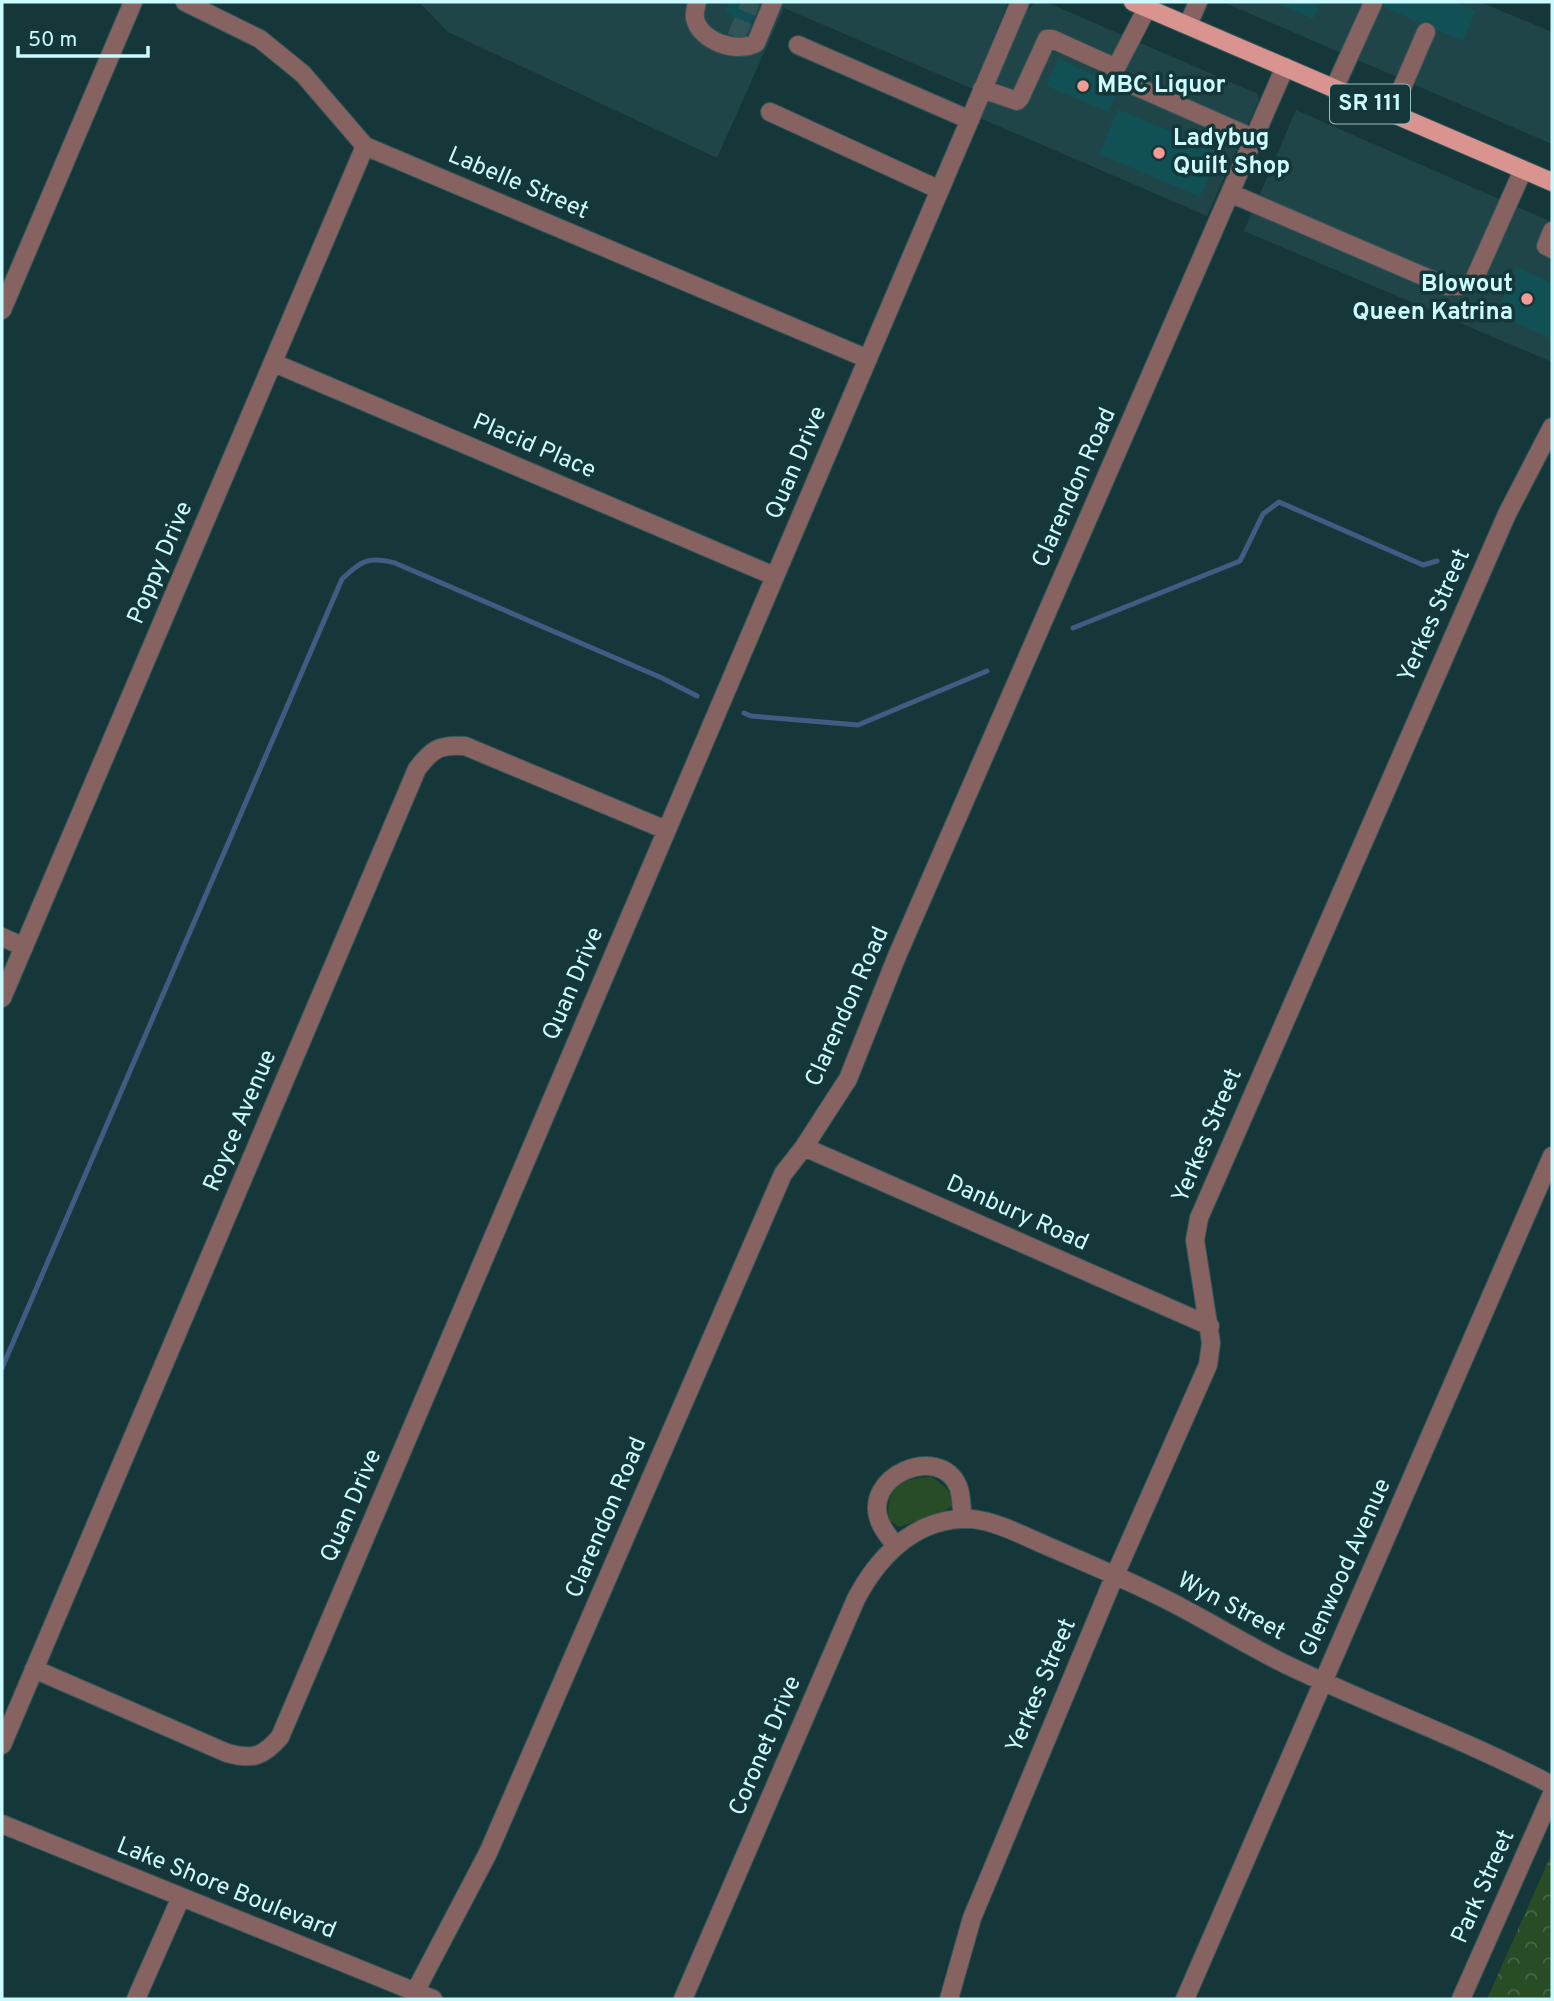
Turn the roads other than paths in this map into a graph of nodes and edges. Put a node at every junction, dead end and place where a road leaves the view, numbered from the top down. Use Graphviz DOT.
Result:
graph roads {
  1 [pos="133,2"];
  2 [pos="185,2"];
  3 [pos="697,2"];
  4 [pos="773,2"];
  5 [pos="1020,2"];
  6 [pos="1198,2"];
  7 [pos="1373,3"];
  8 [pos="1140,5"];
  9 [pos="1188,25"];
  10 [pos="1426,32"];
  11 [pos="798,45"];
  12 [pos="1285,67"];
  13 [pos="1135,86"];
  14 [pos="982,89"];
  15 [pos="1334,89"];
  16 [pos="770,112"];
  17 [pos="1391,113"];
  18 [pos="970,120"];
  19 [pos="1254,138"];
  20 [pos="365,146"];
  21 [pos="1523,170"];
  22 [pos="1552,183"];
  23 [pos="940,190"];
  24 [pos="1230,193"];
  25 [pos="1552,231"];
  26 [pos="1552,249"];
  27 [pos="2,310"];
  28 [pos="868,359"];
  29 [pos="274,363"];
  30 [pos="1552,427"];
  31 [pos="774,576"];
  32 [pos="666,830"];
  33 [pos="2,937"];
  34 [pos="24,947"];
  35 [pos="2,998"];
  36 [pos="804,1147"];
  37 [pos="1552,1156"];
  38 [pos="1210,1326"];
  39 [pos="963,1518"];
  40 [pos="919,1532"];
  41 [pos="895,1545"];
  42 [pos="1115,1575"];
  43 [pos="34,1669"];
  44 [pos="1323,1682"];
  45 [pos="2,1745"];
  46 [pos="1552,1785"];
  47 [pos="1552,1794"];
  48 [pos="2,1824"];
  49 [pos="1545,1829"];
  50 [pos="181,1897"];
  51 [pos="415,1992"];
  52 [pos="136,1999"];
  53 [pos="433,1999"];
  54 [pos="683,1999"];
  55 [pos="949,1999"];
  56 [pos="1185,1999"];
  57 [pos="1461,1999"];
  1 -- 27 [label="street"];
  2 -- 20 [label="street, Labelle Street"];
  3 -- 4 [label="street"];
  5 -- 14 [label="street, Quan Drive"];
  6 -- 9 [label="street"];
  7 -- 15 [label="street"];
  8 -- 9 [label="main road, SR 111"];
  8 -- 14 [label="street"];
  9 -- 12 [label="main road, SR 111"];
  10 -- 17 [label="street"];
  11 -- 18 [label="street"];
  12 -- 15 [label="main road, SR 111"];
  12 -- 19 [label="street, Clarendon Road"];
  13 -- 19 [label="street"];
  14 -- 18 [label="street, Quan Drive"];
  15 -- 17 [label="main road, SR 111"];
  16 -- 23 [label="street"];
  17 -- 21 [label="main road, SR 111"];
  18 -- 23 [label="street, Quan Drive"];
  19 -- 24 [label="street, Clarendon Road"];
  20 -- 28 [label="street, Labelle Street"];
  20 -- 29 [label="street, Poppy Drive"];
  21 -- 22 [label="main road, SR 111"];
  21 -- 24 [label="street"];
  23 -- 28 [label="street, Quan Drive"];
  24 -- 36 [label="street, Clarendon Road"];
  25 -- 26 [label="street"];
  28 -- 31 [label="street, Quan Drive"];
  29 -- 31 [label="street, Placid Place"];
  29 -- 34 [label="street, Poppy Drive"];
  30 -- 38 [label="street, Yerkes Street"];
  31 -- 32 [label="street, Quan Drive"];
  32 -- 43 [label="street, Royce Avenue"];
  32 -- 43 [label="street, Quan Drive"];
  33 -- 34 [label="street"];
  34 -- 35 [label="street, Poppy Drive"];
  36 -- 38 [label="street, Danbury Road"];
  36 -- 51 [label="street, Clarendon Road"];
  37 -- 44 [label="street, Glenwood Avenue"];
  38 -- 42 [label="street, Yerkes Street"];
  39 -- 40 [label="street, Wyn Street"];
  39 -- 41 [label="street"];
  39 -- 42 [label="street, Wyn Street"];
  40 -- 41 [label="street, Coronet Drive"];
  41 -- 54 [label="street, Coronet Drive"];
  42 -- 44 [label="street, Wyn Street"];
  42 -- 55 [label="street, Yerkes Street"];
  43 -- 45 [label="street, Royce Avenue"];
  44 -- 46 [label="street, Wyn Street"];
  44 -- 56 [label="street, Glenwood Avenue"];
  47 -- 49 [label="street, Park Street"];
  48 -- 50 [label="street, Lake Shore Boulevard"];
  49 -- 57 [label="street, Park Street"];
  50 -- 51 [label="street, Lake Shore Boulevard"];
  50 -- 52 [label="street"];
  51 -- 53 [label="street, Lake Shore Boulevard"];
}
